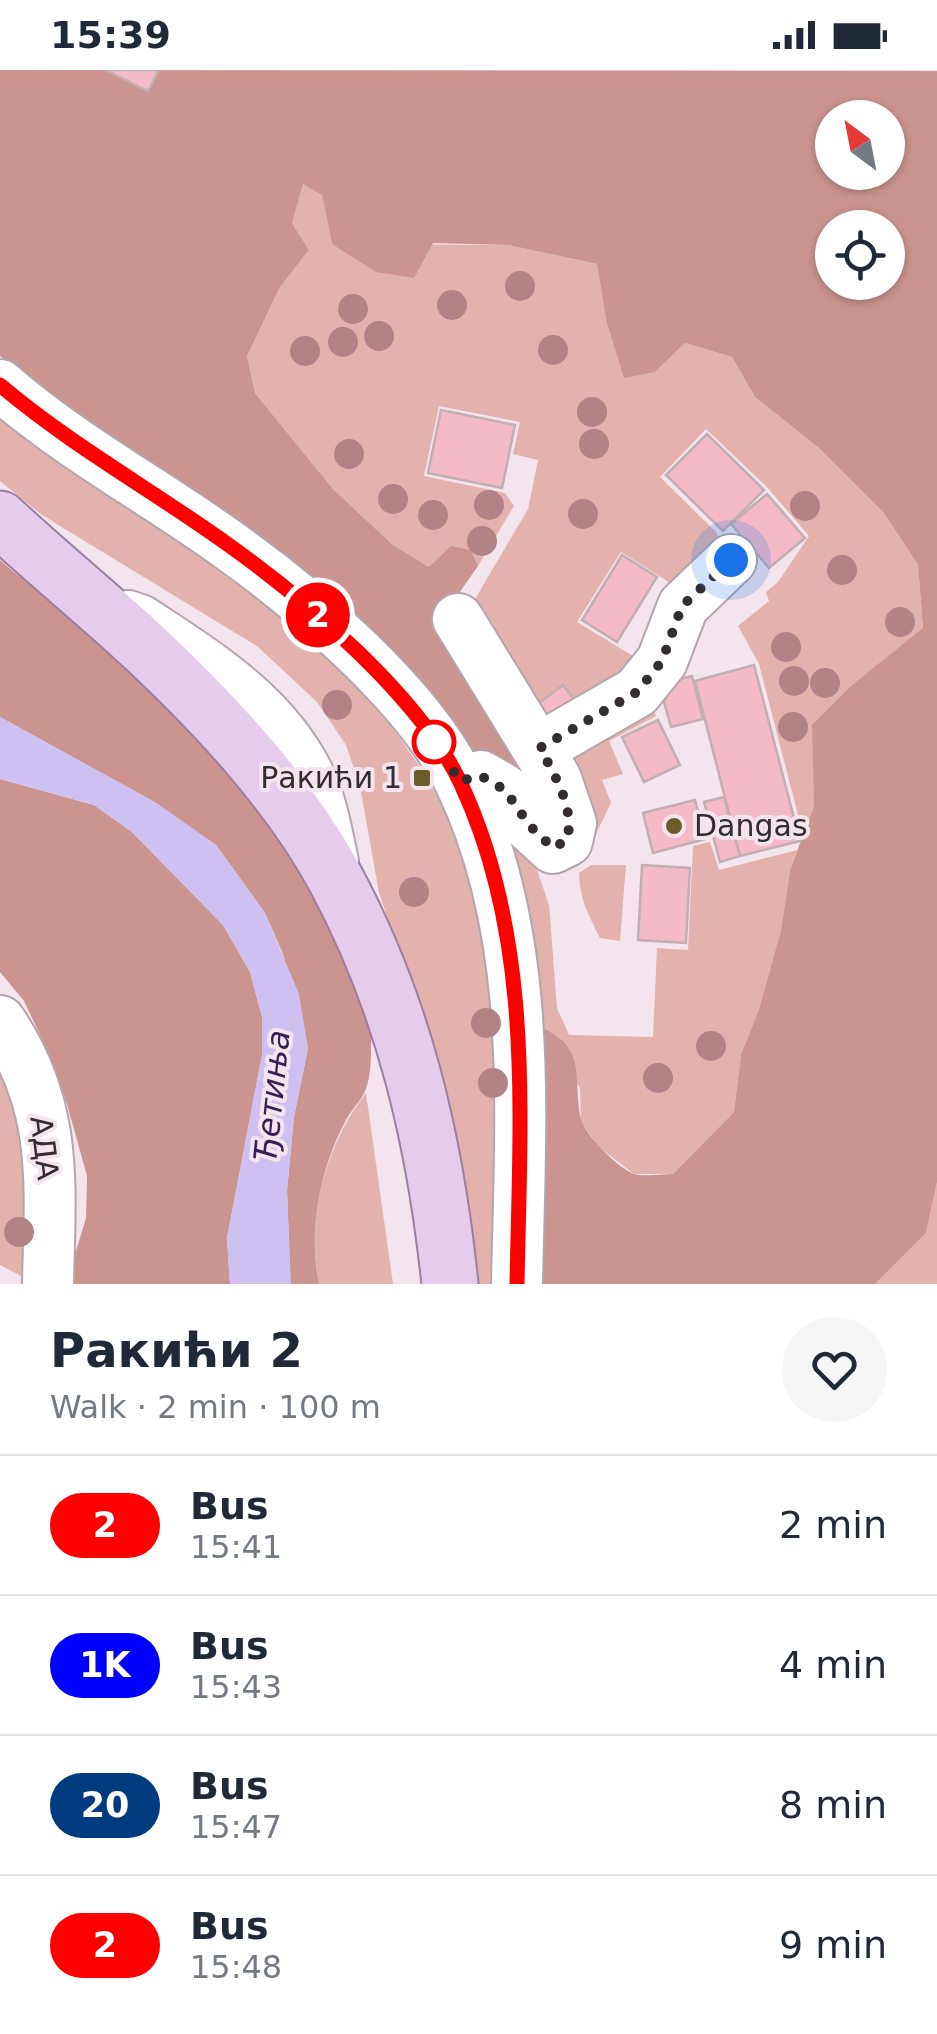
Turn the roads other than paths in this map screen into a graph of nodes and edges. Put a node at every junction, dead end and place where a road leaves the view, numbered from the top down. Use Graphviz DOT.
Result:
graph roads {
  1 [pos="0,385"];
  2 [pos="0,519"];
  3 [pos="731,560"];
  4 [pos="458,618"];
  5 [pos="540,748"];
  6 [pos="460,781"];
  7 [pos="0,1021"];
  8 [pos="48,1284"];
  9 [pos="450,1284"];
  10 [pos="517,1284"];
  1 -- 6 [label="street"];
  2 -- 9 [label="main road"];
  3 -- 5 [label="street"];
  4 -- 5 [label="street"];
  5 -- 6 [label="street"];
  6 -- 10 [label="street"];
  7 -- 8 [label="street, АДА"];
}
